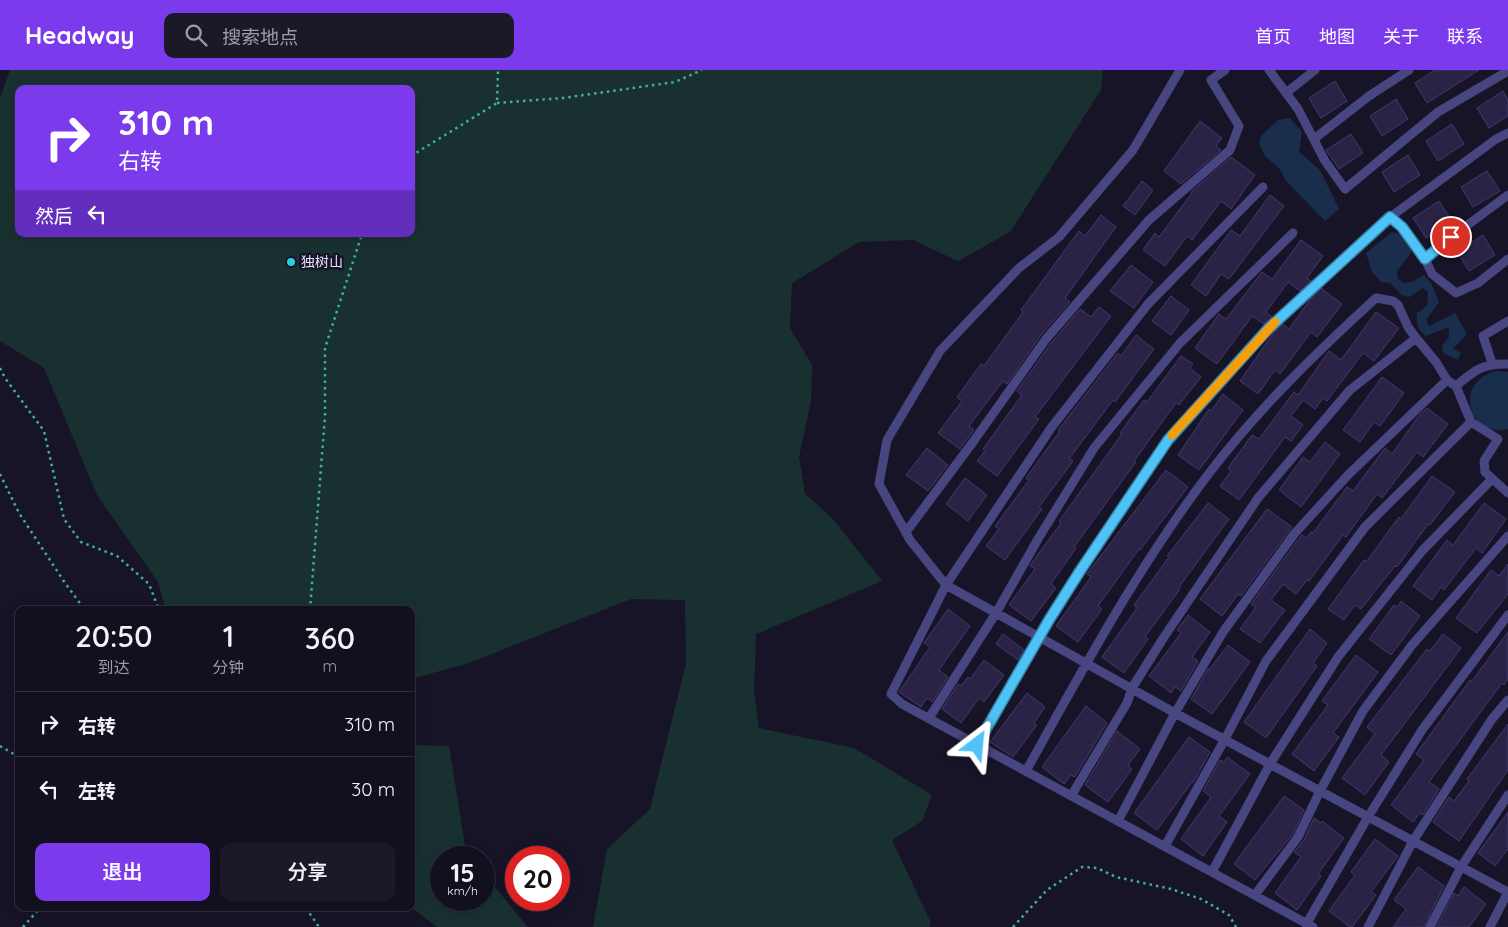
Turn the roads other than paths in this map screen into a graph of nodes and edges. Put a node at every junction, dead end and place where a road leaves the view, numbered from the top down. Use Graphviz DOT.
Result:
graph roads {
  1 [pos="1180,70"];
  2 [pos="1225,70"];
  3 [pos="1270,70"];
  4 [pos="1315,70"];
  5 [pos="1409,70"];
  6 [pos="1508,71"];
  7 [pos="1286,93"];
  8 [pos="1508,133"];
  9 [pos="1314,139"];
  10 [pos="1263,187"];
  11 [pos="1508,195"];
  12 [pos="1390,217"];
  13 [pos="1293,233"];
  14 [pos="1425,259"];
  15 [pos="1508,259"];
  16 [pos="1508,321"];
  17 [pos="1416,338"];
  18 [pos="1492,363"];
  19 [pos="1508,364"];
  20 [pos="1447,380"];
  21 [pos="1456,386"];
  22 [pos="1471,422"];
  23 [pos="1492,478"];
  24 [pos="1508,493"];
  25 [pos="906,532"];
  26 [pos="1508,536"];
  27 [pos="946,585"];
  28 [pos="996,613"];
  29 [pos="1508,615"];
  30 [pos="1039,636"];
  31 [pos="1086,663"];
  32 [pos="1132,688"];
  33 [pos="1508,700"];
  34 [pos="1175,713"];
  35 [pos="929,718"];
  36 [pos="1225,739"];
  37 [pos="977,745"];
  38 [pos="1270,764"];
  39 [pos="1026,771"];
  40 [pos="1320,791"];
  41 [pos="1508,795"];
  42 [pos="1071,796"];
  43 [pos="1368,817"];
  44 [pos="1118,821"];
  45 [pos="1413,841"];
  46 [pos="1165,846"];
  47 [pos="1461,867"];
  48 [pos="1212,872"];
  49 [pos="1508,892"];
  50 [pos="1256,895"];
  51 [pos="1310,925"];
  52 [pos="1368,927"];
  53 [pos="1430,927"];
  54 [pos="1490,927"];
  1 -- 25 [label="lane"];
  2 -- 25 [label="lane"];
  3 -- 7 [label="lane"];
  4 -- 7 [label="lane"];
  5 -- 9 [label="lane"];
  6 -- 9 [label="lane"];
  7 -- 9 [label="lane"];
  8 -- 12 [label="lane"];
  10 -- 27 [label="lane"];
  11 -- 14 [label="lane"];
  12 -- 14 [label="lane"];
  12 -- 30 [label="lane"];
  13 -- 28 [label="lane"];
  14 -- 15 [label="lane"];
  16 -- 18 [label="lane"];
  17 -- 20 [label="lane"];
  17 -- 31 [label="lane"];
  17 -- 32 [label="lane"];
  18 -- 19 [label="lane"];
  18 -- 21 [label="lane"];
  20 -- 21 [label="lane"];
  20 -- 34 [label="lane"];
  21 -- 22 [label="lane"];
  22 -- 23 [label="lane"];
  22 -- 36 [label="lane"];
  23 -- 24 [label="lane"];
  23 -- 38 [label="lane"];
  25 -- 27 [label="lane"];
  26 -- 40 [label="lane"];
  27 -- 28 [label="lane"];
  27 -- 35 [label="lane"];
  28 -- 30 [label="lane"];
  28 -- 35 [label="lane"];
  29 -- 43 [label="lane"];
  30 -- 31 [label="lane"];
  30 -- 37 [label="lane"];
  31 -- 32 [label="lane"];
  31 -- 39 [label="lane"];
  32 -- 34 [label="lane"];
  32 -- 42 [label="lane"];
  33 -- 45 [label="lane"];
  34 -- 36 [label="lane"];
  34 -- 44 [label="lane"];
  35 -- 37 [label="lane"];
  36 -- 38 [label="lane"];
  36 -- 46 [label="lane"];
  37 -- 39 [label="lane"];
  38 -- 40 [label="lane"];
  38 -- 48 [label="lane"];
  39 -- 42 [label="lane"];
  40 -- 43 [label="lane"];
  40 -- 50 [label="lane"];
  41 -- 47 [label="lane"];
  42 -- 44 [label="lane"];
  43 -- 45 [label="lane"];
  43 -- 51 [label="lane"];
  44 -- 46 [label="lane"];
  45 -- 47 [label="lane"];
  45 -- 52 [label="lane"];
  46 -- 48 [label="lane"];
  47 -- 49 [label="lane"];
  47 -- 53 [label="lane"];
  48 -- 50 [label="lane"];
  49 -- 54 [label="lane"];
  50 -- 51 [label="lane"];
}
